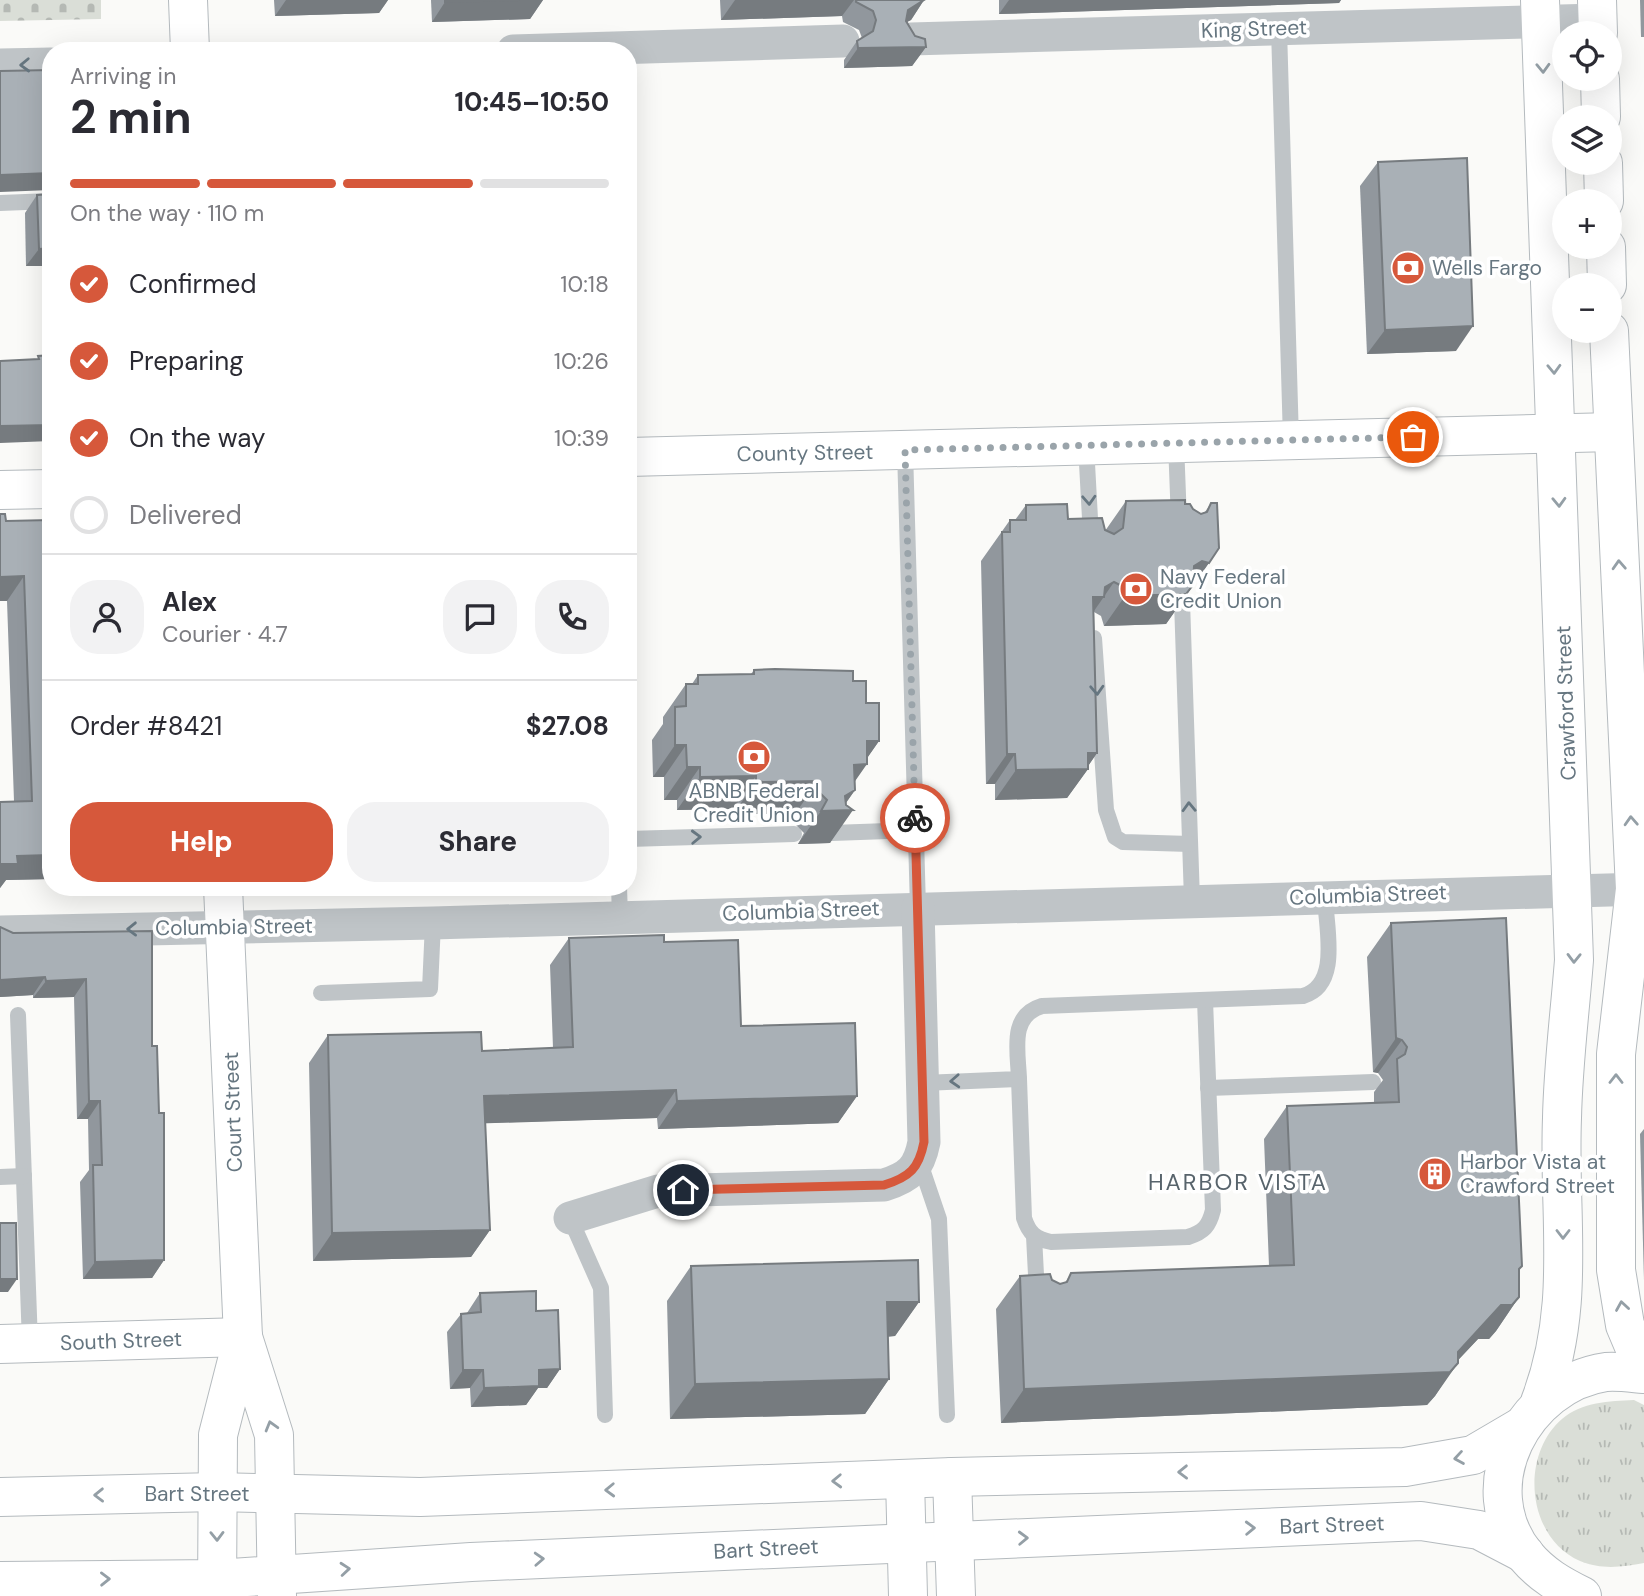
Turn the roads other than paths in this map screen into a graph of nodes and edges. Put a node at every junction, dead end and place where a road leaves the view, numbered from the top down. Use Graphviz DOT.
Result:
graph roads {
  1 [pos="188,0"];
  2 [pos="1540,11"];
  3 [pos="1597,18"];
  4 [pos="1279,29"];
  5 [pos="911,39"];
  6 [pos="843,41"];
  7 [pos="190,42"];
  8 [pos="637,48"];
  9 [pos="42,64"];
  10 [pos="0,65"];
  11 [pos="42,201"];
  12 [pos="0,203"];
  13 [pos="1609,343"];
  14 [pos="1612,432"];
  15 [pos="1556,433"];
  16 [pos="1291,440"];
  17 [pos="1176,443"];
  18 [pos="1086,446"];
  19 [pos="905,450"];
  20 [pos="637,457"];
  21 [pos="42,489"];
  22 [pos="0,490"];
  23 [pos="1180,533"];
  24 [pos="1092,554"];
  25 [pos="1182,601"];
  26 [pos="1093,622"];
  27 [pos="916,830"];
  28 [pos="832,833"];
  29 [pos="794,834"];
  30 [pos="637,839"];
  31 [pos="1190,844"];
  32 [pos="1639,889"];
  33 [pos="1573,890"];
  34 [pos="223,896"];
  35 [pos="1325,897"];
  36 [pos="1192,900"];
  37 [pos="620,901"];
  38 [pos="918,908"];
  39 [pos="433,923"];
  40 [pos="225,926"];
  41 [pos="0,932"];
  42 [pos="321,993"];
  43 [pos="1205,999"];
  44 [pos="19,1015"];
  45 [pos="1019,1079"];
  46 [pos="1373,1082"];
  47 [pos="923,1083"];
  48 [pos="1208,1088"];
  49 [pos="920,1163"];
  50 [pos="24,1176"];
  51 [pos="0,1177"];
  52 [pos="570,1218"];
  53 [pos="1034,1236"];
  54 [pos="1037,1307"];
  55 [pos="243,1337"];
  56 [pos="15,1344"];
  57 [pos="1644,1372"];
  58 [pos="605,1415"];
  59 [pos="947,1415"];
  60 [pos="1530,1415"];
  61 [pos="952,1477"];
  62 [pos="905,1479"];
  63 [pos="216,1492"];
  64 [pos="274,1494"];
  65 [pos="0,1497"];
  66 [pos="955,1541"];
  67 [pos="907,1543"];
  68 [pos="1525,1554"];
  69 [pos="0,1581"];
  70 [pos="277,1586"];
  71 [pos="217,1587"];
  72 [pos="908,1596"];
  73 [pos="957,1596"];
  74 [pos="1582,1596"];
  1 -- 7 [label="main road"];
  2 -- 3 [label="street, King Street"];
  2 -- 4 [label="street, King Street"];
  2 -- 15 [label="main road, Crawford Street, one-way"];
  4 -- 5 [label="street, King Street"];
  4 -- 16 [label="lane"];
  6 -- 8 [label="street"];
  9 -- 10 [label="street, one-way"];
  11 -- 12 [label="lane"];
  13 -- 14 [label="main road"];
  14 -- 15 [label="main road, County Street"];
  32 -- 14 [label="main road, one-way"];
  15 -- 16 [label="main road, County Street"];
  15 -- 33 [label="main road, Crawford Street, one-way"];
  16 -- 17 [label="main road, County Street"];
  17 -- 18 [label="main road, County Street"];
  17 -- 23 [label="lane"];
  18 -- 19 [label="main road, County Street"];
  18 -- 24 [label="lane, one-way"];
  19 -- 20 [label="main road, County Street"];
  19 -- 27 [label="lane"];
  21 -- 22 [label="main road"];
  31 -- 25 [label="lane, one-way"];
  26 -- 31 [label="lane, one-way"];
  27 -- 28 [label="lane"];
  27 -- 38 [label="lane"];
  30 -- 29 [label="lane, one-way"];
  31 -- 36 [label="lane"];
  32 -- 33 [label="street, Columbia Street"];
  57 -- 32 [label="main road, one-way"];
  33 -- 35 [label="street, Columbia Street"];
  33 -- 60 [label="main road, Crawford Street, one-way"];
  34 -- 40 [label="main road, Court Street"];
  35 -- 36 [label="street, Columbia Street"];
  35 -- 43 [label="lane"];
  36 -- 38 [label="street, Columbia Street"];
  37 -- 38 [label="street, Columbia Street"];
  37 -- 39 [label="street, Columbia Street"];
  38 -- 47 [label="street"];
  39 -- 40 [label="street, Columbia Street"];
  39 -- 42 [label="lane"];
  40 -- 41 [label="street, Columbia Street, one-way"];
  40 -- 55 [label="main road, Court Street"];
  43 -- 45 [label="lane"];
  43 -- 48 [label="lane"];
  44 -- 50 [label="lane"];
  45 -- 47 [label="lane, one-way"];
  45 -- 53 [label="lane"];
  46 -- 48 [label="lane"];
  47 -- 49 [label="street"];
  48 -- 53 [label="lane"];
  49 -- 52 [label="street"];
  49 -- 59 [label="lane"];
  50 -- 51 [label="lane"];
  50 -- 56 [label="lane"];
  52 -- 58 [label="lane"];
  53 -- 54 [label="lane"];
  55 -- 56 [label="main road, South Street"];
  55 -- 63 [label="main road, Court Street"];
  64 -- 55 [label="main road, Court Street, one-way"];
  57 -- 60 [label="main road, Bart Street"];
  60 -- 61 [label="main road, Bart Street, one-way"];
  60 -- 68 [label="main road, Crawford Street"];
  61 -- 62 [label="main road, Bart Street"];
  61 -- 66 [label="main road"];
  62 -- 64 [label="main road, Bart Street, one-way"];
  62 -- 67 [label="main road"];
  63 -- 64 [label="main road, Bart Street"];
  63 -- 65 [label="main road, Bart Street, one-way"];
  63 -- 71 [label="main road, Court Street, one-way"];
  64 -- 70 [label="main road, Court Street"];
  66 -- 67 [label="main road, Bart Street"];
  66 -- 68 [label="main road, Bart Street, one-way"];
  66 -- 73 [label="main road"];
  70 -- 67 [label="main road, Bart Street, one-way"];
  67 -- 72 [label="main road"];
  68 -- 74 [label="main road"];
  69 -- 71 [label="main road, Bart Street, one-way"];
  70 -- 71 [label="main road, Bart Street"];
}
